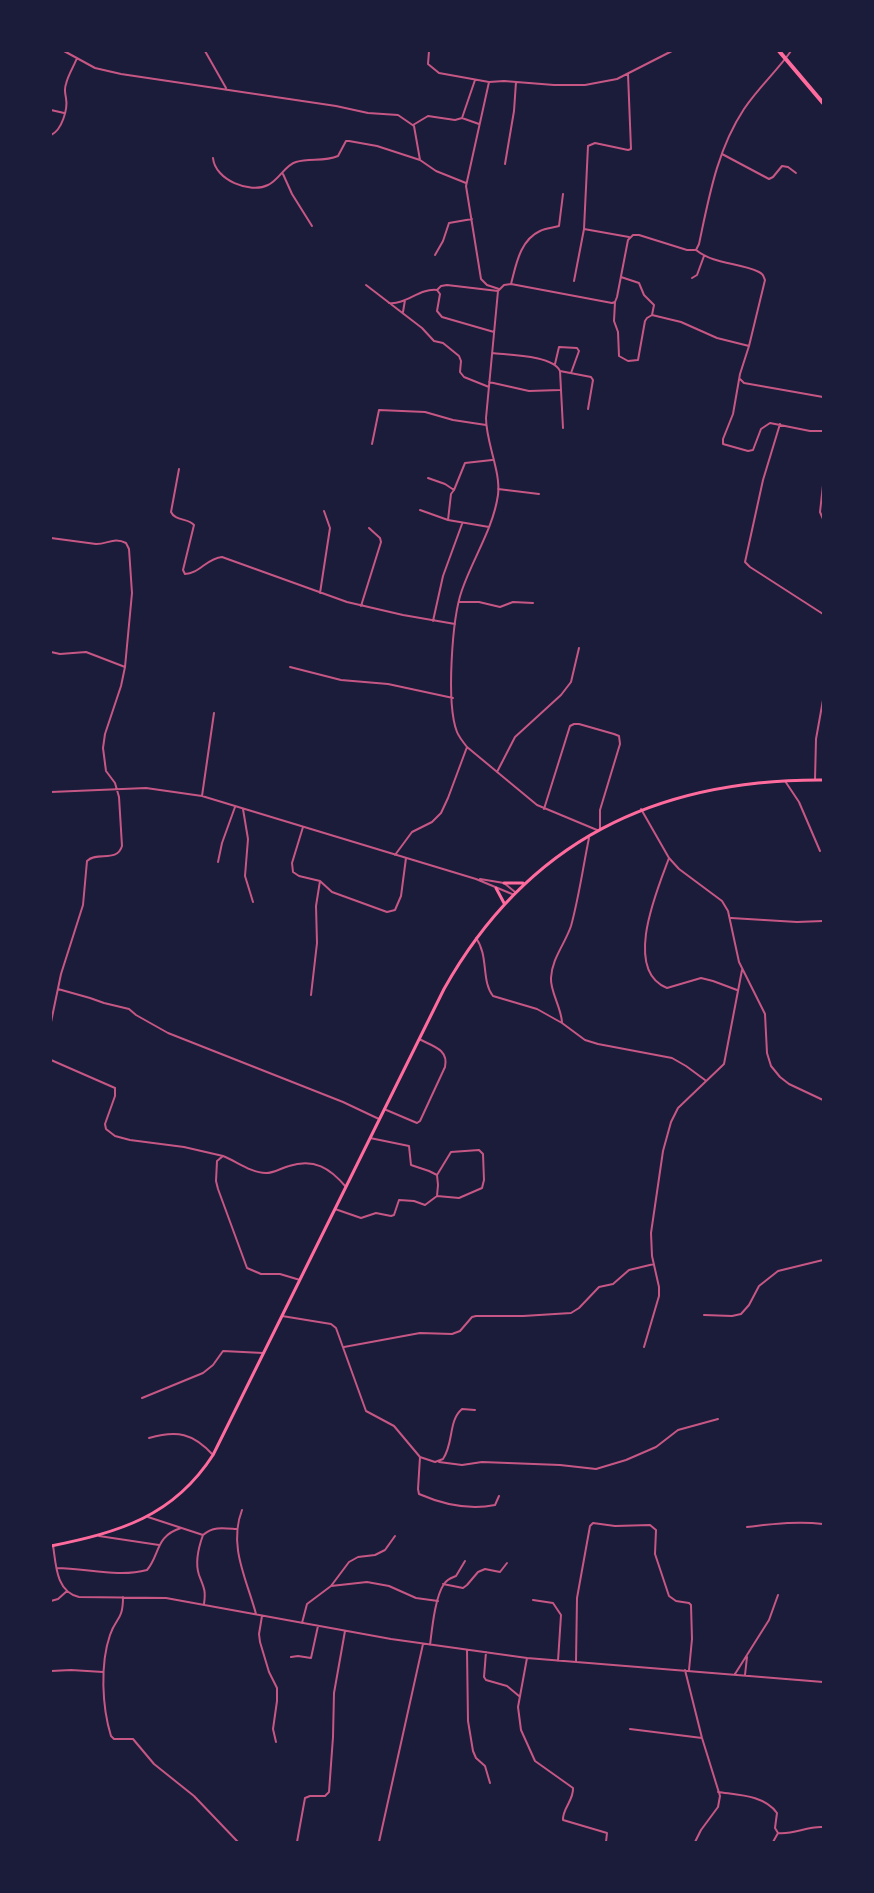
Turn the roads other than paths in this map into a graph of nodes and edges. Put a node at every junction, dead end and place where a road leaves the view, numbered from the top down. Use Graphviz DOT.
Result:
graph roads {
  1 [pos="64,51"];
  2 [pos="205,51"];
  3 [pos="429,51"];
  4 [pos="672,51"];
  5 [pos="780,51"];
  6 [pos="791,51"];
  7 [pos="77,58"];
  8 [pos="786,59"];
  9 [pos="628,74"];
  10 [pos="475,80"];
  11 [pos="489,82"];
  12 [pos="516,82"];
  13 [pos="226,89"];
  14 [pos="823,103"];
  15 [pos="51,110"];
  16 [pos="64,113"];
  17 [pos="462,118"];
  18 [pos="479,124"];
  19 [pos="413,125"];
  20 [pos="51,135"];
  21 [pos="722,154"];
  22 [pos="213,158"];
  23 [pos="420,160"];
  24 [pos="504,164"];
  25 [pos="796,173"];
  26 [pos="283,174"];
  27 [pos="466,183"];
  28 [pos="563,194"];
  29 [pos="472,219"];
  30 [pos="312,226"];
  31 [pos="584,230"];
  32 [pos="630,238"];
  33 [pos="696,250"];
  34 [pos="435,255"];
  35 [pos="704,256"];
  36 [pos="621,277"];
  37 [pos="692,278"];
  38 [pos="574,281"];
  39 [pos="511,284"];
  40 [pos="366,285"];
  41 [pos="436,290"];
  42 [pos="498,290"];
  43 [pos="405,300"];
  44 [pos="615,302"];
  45 [pos="389,303"];
  46 [pos="402,313"];
  47 [pos="652,315"];
  48 [pos="494,332"];
  49 [pos="750,346"];
  50 [pos="492,353"];
  51 [pos="555,364"];
  52 [pos="560,371"];
  53 [pos="571,373"];
  54 [pos="740,379"];
  55 [pos="489,382"];
  56 [pos="744,382"];
  57 [pos="489,387"];
  58 [pos="739,387"];
  59 [pos="560,390"];
  60 [pos="823,397"];
  61 [pos="588,409"];
  62 [pos="486,424"];
  63 [pos="780,424"];
  64 [pos="563,428"];
  65 [pos="823,431"];
  66 [pos="372,444"];
  67 [pos="493,460"];
  68 [pos="179,469"];
  69 [pos="428,478"];
  70 [pos="823,485"];
  71 [pos="498,489"];
  72 [pos="454,490"];
  73 [pos="539,494"];
  74 [pos="420,510"];
  75 [pos="324,511"];
  76 [pos="823,519"];
  77 [pos="448,520"];
  78 [pos="462,524"];
  79 [pos="489,527"];
  80 [pos="369,528"];
  81 [pos="51,538"];
  82 [pos="320,593"];
  83 [pos="459,602"];
  84 [pos="533,603"];
  85 [pos="361,606"];
  86 [pos="823,614"];
  87 [pos="433,621"];
  88 [pos="455,624"];
  89 [pos="579,648"];
  90 [pos="51,652"];
  91 [pos="125,666"];
  92 [pos="290,667"];
  93 [pos="453,698"];
  94 [pos="823,700"];
  95 [pos="214,713"];
  96 [pos="467,747"];
  97 [pos="497,772"];
  98 [pos="815,780"];
  99 [pos="823,780"];
  100 [pos="784,781"];
  101 [pos="116,789"];
  102 [pos="51,792"];
  103 [pos="202,796"];
  104 [pos="235,807"];
  105 [pos="243,809"];
  106 [pos="544,809"];
  107 [pos="641,809"];
  108 [pos="303,827"];
  109 [pos="598,830"];
  110 [pos="589,836"];
  111 [pos="820,851"];
  112 [pos="395,855"];
  113 [pos="406,858"];
  114 [pos="669,858"];
  115 [pos="219,862"];
  116 [pos="476,879"];
  117 [pos="320,881"];
  118 [pos="525,882"];
  119 [pos="504,883"];
  120 [pos="496,888"];
  121 [pos="514,893"];
  122 [pos="253,902"];
  123 [pos="504,903"];
  124 [pos="731,918"];
  125 [pos="823,921"];
  126 [pos="476,938"];
  127 [pos="742,970"];
  128 [pos="58,989"];
  129 [pos="738,990"];
  130 [pos="311,995"];
  131 [pos="51,1022"];
  132 [pos="562,1023"];
  133 [pos="419,1039"];
  134 [pos="51,1060"];
  135 [pos="706,1081"];
  136 [pos="823,1100"];
  137 [pos="384,1109"];
  138 [pos="379,1119"];
  139 [pos="370,1138"];
  140 [pos="223,1156"];
  141 [pos="437,1175"];
  142 [pos="346,1187"];
  143 [pos="437,1196"];
  144 [pos="335,1209"];
  145 [pos="823,1260"];
  146 [pos="654,1264"];
  147 [pos="300,1280"];
  148 [pos="704,1315"];
  149 [pos="282,1316"];
  150 [pos="344,1347"];
  151 [pos="644,1347"];
  152 [pos="263,1353"];
  153 [pos="142,1398"];
  154 [pos="475,1410"];
  155 [pos="718,1419"];
  156 [pos="149,1438"];
  157 [pos="213,1455"];
  158 [pos="420,1457"];
  159 [pos="439,1462"];
  160 [pos="500,1496"];
  161 [pos="242,1510"];
  162 [pos="148,1517"];
  163 [pos="823,1524"];
  164 [pos="747,1527"];
  165 [pos="181,1528"];
  166 [pos="236,1529"];
  167 [pos="97,1535"];
  168 [pos="203,1535"];
  169 [pos="395,1536"];
  170 [pos="159,1545"];
  171 [pos="52,1546"];
  172 [pos="465,1561"];
  173 [pos="507,1563"];
  174 [pos="57,1568"];
  175 [pos="443,1584"];
  176 [pos="331,1586"];
  177 [pos="67,1592"];
  178 [pos="778,1595"];
  179 [pos="123,1597"];
  180 [pos="534,1600"];
  181 [pos="51,1601"];
  182 [pos="438,1601"];
  183 [pos="204,1604"];
  184 [pos="256,1614"];
  185 [pos="262,1616"];
  186 [pos="302,1623"];
  187 [pos="318,1626"];
  188 [pos="345,1631"];
  189 [pos="423,1644"];
  190 [pos="430,1645"];
  191 [pos="467,1650"];
  192 [pos="486,1652"];
  193 [pos="747,1655"];
  194 [pos="291,1656"];
  195 [pos="527,1658"];
  196 [pos="558,1660"];
  197 [pos="576,1662"];
  198 [pos="687,1670"];
  199 [pos="51,1671"];
  200 [pos="103,1672"];
  201 [pos="735,1674"];
  202 [pos="745,1675"];
  203 [pos="823,1682"];
  204 [pos="519,1697"];
  205 [pos="630,1729"];
  206 [pos="702,1738"];
  207 [pos="276,1742"];
  208 [pos="490,1783"];
  209 [pos="718,1792"];
  210 [pos="823,1827"];
  211 [pos="778,1833"];
  212 [pos="238,1842"];
  213 [pos="297,1842"];
  214 [pos="379,1842"];
  215 [pos="606,1842"];
  216 [pos="695,1842"];
  217 [pos="772,1842"];
  1 -- 7 [label="street"];
  2 -- 13 [label="street"];
  3 -- 10 [label="street"];
  4 -- 9 [label="street"];
  5 -- 8 [label="highway"];
  6 -- 8 [label="street"];
  7 -- 13 [label="street"];
  7 -- 16 [label="street"];
  8 -- 14 [label="highway"];
  8 -- 21 [label="street"];
  9 -- 12 [label="street"];
  9 -- 31 [label="street"];
  10 -- 11 [label="street"];
  10 -- 17 [label="street"];
  11 -- 12 [label="street"];
  11 -- 18 [label="street"];
  12 -- 24 [label="street"];
  13 -- 19 [label="street"];
  15 -- 16 [label="street"];
  16 -- 20 [label="street"];
  17 -- 18 [label="street"];
  17 -- 19 [label="street"];
  18 -- 27 [label="street"];
  19 -- 23 [label="street"];
  21 -- 25 [label="street"];
  21 -- 33 [label="street"];
  22 -- 26 [label="street"];
  23 -- 26 [label="street"];
  23 -- 27 [label="street"];
  26 -- 30 [label="street"];
  27 -- 29 [label="street"];
  28 -- 39 [label="street"];
  29 -- 34 [label="street"];
  29 -- 42 [label="street"];
  31 -- 32 [label="street"];
  31 -- 38 [label="street"];
  32 -- 33 [label="street"];
  32 -- 36 [label="street"];
  33 -- 35 [label="street"];
  35 -- 37 [label="street"];
  35 -- 49 [label="street"];
  36 -- 44 [label="street"];
  36 -- 47 [label="street"];
  39 -- 42 [label="street"];
  39 -- 44 [label="street"];
  40 -- 45 [label="street"];
  41 -- 42 [label="street"];
  41 -- 43 [label="street"];
  41 -- 48 [label="street"];
  42 -- 48 [label="street"];
  43 -- 45 [label="street"];
  43 -- 46 [label="street"];
  44 -- 47 [label="street"];
  45 -- 46 [label="street"];
  46 -- 57 [label="street"];
  47 -- 49 [label="street"];
  48 -- 50 [label="street"];
  49 -- 54 [label="street"];
  50 -- 51 [label="street"];
  50 -- 55 [label="street"];
  51 -- 52 [label="street"];
  51 -- 53 [label="street"];
  52 -- 53 [label="street"];
  52 -- 59 [label="street"];
  53 -- 61 [label="street"];
  54 -- 56 [label="street"];
  54 -- 58 [label="street"];
  55 -- 57 [label="street"];
  55 -- 59 [label="street"];
  56 -- 58 [label="street"];
  56 -- 60 [label="street"];
  57 -- 62 [label="street"];
  58 -- 63 [label="street"];
  59 -- 64 [label="street"];
  62 -- 66 [label="street"];
  62 -- 67 [label="street"];
  63 -- 65 [label="street"];
  63 -- 86 [label="street"];
  67 -- 71 [label="street"];
  67 -- 72 [label="street"];
  68 -- 82 [label="street"];
  69 -- 72 [label="street"];
  70 -- 76 [label="street"];
  71 -- 73 [label="street"];
  71 -- 79 [label="street"];
  72 -- 77 [label="street"];
  74 -- 77 [label="street"];
  75 -- 82 [label="street"];
  77 -- 78 [label="street"];
  78 -- 79 [label="street"];
  78 -- 87 [label="street"];
  79 -- 83 [label="street"];
  80 -- 85 [label="street"];
  81 -- 91 [label="street"];
  82 -- 85 [label="street"];
  83 -- 84 [label="street"];
  83 -- 88 [label="street"];
  85 -- 87 [label="street"];
  87 -- 88 [label="street"];
  88 -- 93 [label="street"];
  89 -- 97 [label="street"];
  90 -- 91 [label="street"];
  91 -- 101 [label="street"];
  92 -- 93 [label="street"];
  93 -- 96 [label="street"];
  94 -- 98 [label="street"];
  95 -- 103 [label="street"];
  96 -- 97 [label="street"];
  96 -- 112 [label="street"];
  97 -- 106 [label="street"];
  98 -- 99 [label="main road"];
  98 -- 100 [label="main road"];
  100 -- 107 [label="main road"];
  100 -- 111 [label="street"];
  101 -- 102 [label="street"];
  101 -- 103 [label="street"];
  101 -- 128 [label="street"];
  103 -- 104 [label="street"];
  104 -- 105 [label="street"];
  104 -- 115 [label="street"];
  105 -- 108 [label="street"];
  105 -- 122 [label="street"];
  106 -- 109 [label="street"];
  106 -- 109 [label="street"];
  107 -- 109 [label="main road"];
  107 -- 114 [label="street"];
  108 -- 112 [label="street"];
  108 -- 117 [label="street"];
  109 -- 110 [label="main road"];
  110 -- 118 [label="main road"];
  110 -- 132 [label="street"];
  112 -- 113 [label="street"];
  113 -- 116 [label="street"];
  113 -- 117 [label="street"];
  114 -- 124 [label="street"];
  114 -- 129 [label="street"];
  116 -- 119 [label="street"];
  116 -- 120 [label="street"];
  117 -- 130 [label="street"];
  118 -- 119 [label="main road"];
  118 -- 121 [label="main road"];
  119 -- 121 [label="street"];
  120 -- 121 [label="street"];
  120 -- 123 [label="main road"];
  121 -- 123 [label="main road"];
  123 -- 126 [label="main road"];
  124 -- 125 [label="street"];
  124 -- 127 [label="street"];
  126 -- 132 [label="street"];
  126 -- 133 [label="main road"];
  127 -- 129 [label="street"];
  127 -- 136 [label="street"];
  128 -- 131 [label="street"];
  128 -- 138 [label="street"];
  129 -- 135 [label="street"];
  132 -- 135 [label="street"];
  133 -- 137 [label="main road"];
  133 -- 137 [label="street"];
  134 -- 140 [label="street"];
  135 -- 146 [label="street"];
  137 -- 138 [label="main road"];
  138 -- 139 [label="main road"];
  139 -- 141 [label="street"];
  139 -- 142 [label="main road"];
  140 -- 142 [label="street"];
  140 -- 147 [label="street"];
  141 -- 143 [label="street"];
  141 -- 143 [label="street"];
  142 -- 144 [label="main road"];
  143 -- 144 [label="street"];
  144 -- 147 [label="main road"];
  145 -- 148 [label="street"];
  146 -- 150 [label="street"];
  146 -- 151 [label="street"];
  147 -- 149 [label="main road"];
  149 -- 150 [label="street"];
  149 -- 152 [label="main road"];
  150 -- 158 [label="street"];
  152 -- 153 [label="street"];
  152 -- 157 [label="main road"];
  154 -- 159 [label="street"];
  155 -- 159 [label="street"];
  156 -- 157 [label="street"];
  157 -- 162 [label="main road"];
  158 -- 159 [label="street"];
  158 -- 160 [label="street"];
  161 -- 166 [label="street"];
  162 -- 165 [label="street"];
  162 -- 167 [label="main road"];
  163 -- 164 [label="street"];
  165 -- 168 [label="street"];
  165 -- 170 [label="street"];
  166 -- 168 [label="street"];
  166 -- 184 [label="street"];
  167 -- 170 [label="street"];
  167 -- 171 [label="main road"];
  168 -- 183 [label="street"];
  169 -- 176 [label="street"];
  170 -- 174 [label="street"];
  171 -- 174 [label="street"];
  172 -- 175 [label="street"];
  173 -- 175 [label="street"];
  174 -- 177 [label="street"];
  175 -- 182 [label="street"];
  176 -- 182 [label="street"];
  176 -- 186 [label="street"];
  177 -- 179 [label="street"];
  177 -- 181 [label="street"];
  178 -- 193 [label="street"];
  179 -- 183 [label="street"];
  179 -- 200 [label="street"];
  180 -- 196 [label="street"];
  182 -- 190 [label="street"];
  183 -- 184 [label="street"];
  184 -- 185 [label="street"];
  185 -- 186 [label="street"];
  185 -- 207 [label="street"];
  186 -- 187 [label="street"];
  187 -- 188 [label="street"];
  187 -- 194 [label="street"];
  188 -- 189 [label="street"];
  188 -- 213 [label="street"];
  189 -- 190 [label="street"];
  189 -- 214 [label="street"];
  190 -- 191 [label="street"];
  191 -- 192 [label="street"];
  191 -- 208 [label="street"];
  192 -- 195 [label="street"];
  192 -- 204 [label="street"];
  193 -- 201 [label="street"];
  193 -- 202 [label="street"];
  195 -- 196 [label="street"];
  195 -- 204 [label="street"];
  196 -- 197 [label="street"];
  197 -- 198 [label="street"];
  197 -- 198 [label="street"];
  198 -- 201 [label="street"];
  198 -- 206 [label="street"];
  199 -- 200 [label="street"];
  200 -- 212 [label="street"];
  201 -- 202 [label="street"];
  202 -- 203 [label="street"];
  204 -- 215 [label="street"];
  205 -- 206 [label="street"];
  206 -- 209 [label="street"];
  209 -- 211 [label="street"];
  209 -- 216 [label="street"];
  210 -- 211 [label="street"];
  211 -- 217 [label="street"];
}
